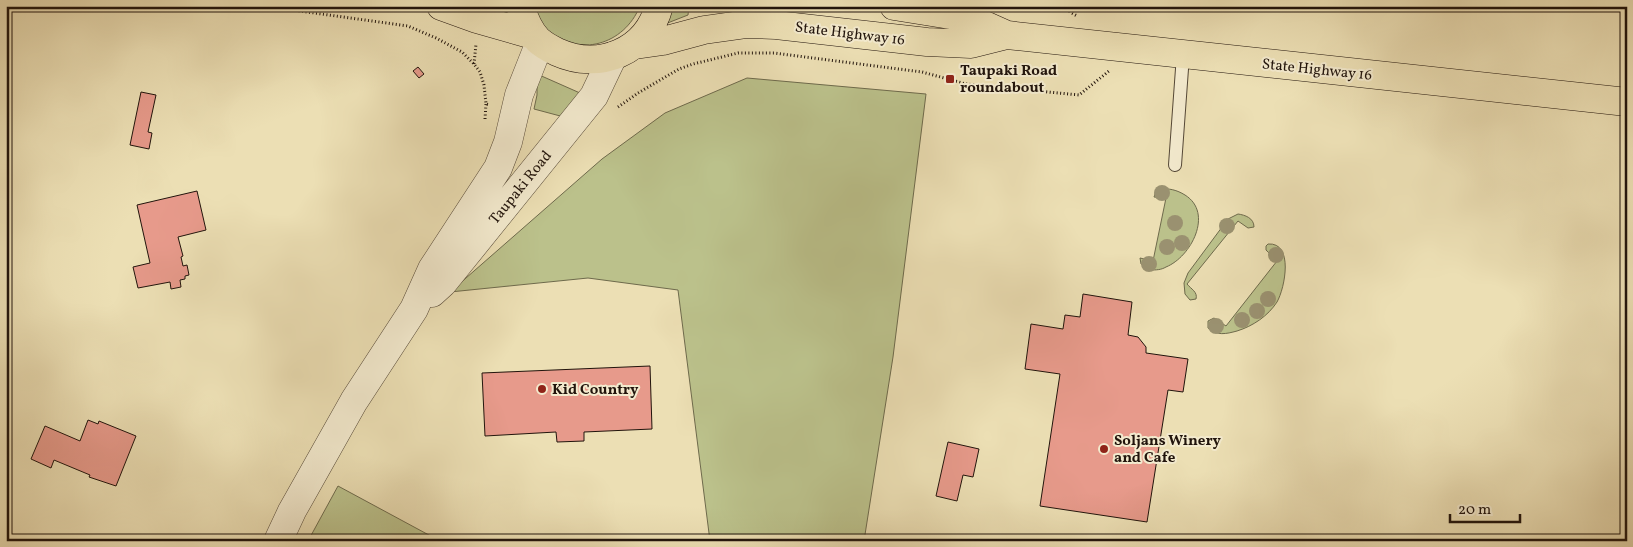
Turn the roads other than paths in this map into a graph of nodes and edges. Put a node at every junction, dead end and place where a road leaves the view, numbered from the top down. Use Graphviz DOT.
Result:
graph roads {
  1 [pos="441,6"];
  2 [pos="520,6"];
  3 [pos="659,6"];
  4 [pos="894,6"];
  5 [pos="1007,35"];
  6 [pos="536,38"];
  7 [pos="624,51"];
  8 [pos="1183,54"];
  9 [pos="1627,102"];
  10 [pos="1175,165"];
  11 [pos="414,309"];
  12 [pos="278,541"];
  1 -- 6 [label="main road"];
  2 -- 6 [label="main road"];
  3 -- 7 [label="main road"];
  4 -- 5 [label="main road, State Highway 16"];
  5 -- 7 [label="main road, State Highway 16"];
  5 -- 8 [label="main road, State Highway 16"];
  6 -- 7 [label="main road, State Highway 16"];
  6 -- 11 [label="street, Taupaki Road"];
  7 -- 11 [label="street, Taupaki Road"];
  8 -- 9 [label="main road, State Highway 16"];
  8 -- 10 [label="lane"];
  11 -- 12 [label="street, Taupaki Road"];
}
